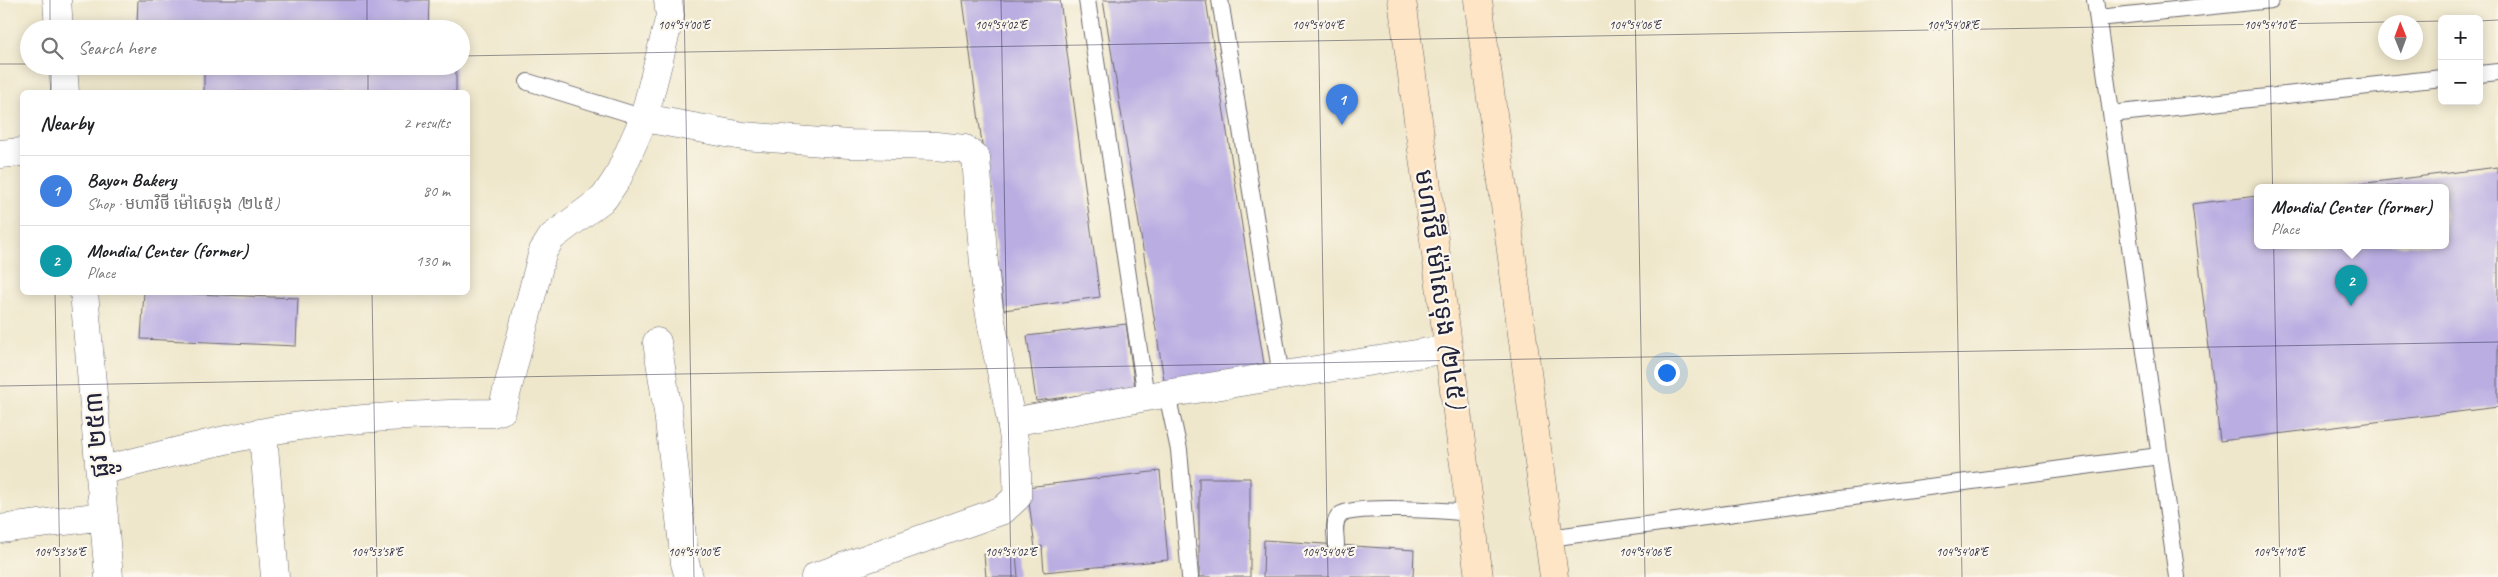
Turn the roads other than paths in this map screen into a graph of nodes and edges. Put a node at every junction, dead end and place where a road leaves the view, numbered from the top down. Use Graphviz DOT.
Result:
graph roads {
  1 [pos="57,0"];
  2 [pos="668,0"];
  3 [pos="1087,0"];
  4 [pos="1220,0"];
  5 [pos="1402,0"];
  6 [pos="1478,0"];
  7 [pos="2095,0"];
  8 [pos="2271,0"];
  9 [pos="2098,18"];
  10 [pos="58,20"];
  11 [pos="2498,72"];
  12 [pos="2483,74"];
  13 [pos="64,75"];
  14 [pos="2438,78"];
  15 [pos="528,82"];
  16 [pos="65,90"];
  17 [pos="2111,114"];
  18 [pos="644,118"];
  19 [pos="20,152"];
  20 [pos="0,154"];
  21 [pos="84,295"];
  22 [pos="657,342"];
  23 [pos="1448,349"];
  24 [pos="1281,376"];
  25 [pos="1157,396"];
  26 [pos="1012,422"];
  27 [pos="263,434"];
  28 [pos="2159,456"];
  29 [pos="100,471"];
  30 [pos="1470,513"];
  31 [pos="104,516"];
  32 [pos="0,529"];
  33 [pos="1549,538"];
  34 [pos="1336,545"];
  35 [pos="109,577"];
  36 [pos="275,577"];
  37 [pos="689,577"];
  38 [pos="815,577"];
  39 [pos="1190,577"];
  40 [pos="1479,577"];
  41 [pos="1554,577"];
  42 [pos="2176,577"];
  1 -- 10 [label="street"];
  2 -- 18 [label="street"];
  3 -- 25 [label="lane"];
  4 -- 24 [label="lane"];
  5 -- 23 [label="main road, មហាវិថី ម៉ៅសេទុង (២៤៥)"];
  6 -- 33 [label="main road"];
  7 -- 9 [label="lane"];
  8 -- 9 [label="lane"];
  9 -- 17 [label="lane"];
  11 -- 12 [label="lane"];
  13 -- 16 [label="street"];
  14 -- 17 [label="lane"];
  15 -- 18 [label="lane"];
  17 -- 28 [label="lane"];
  18 -- 26 [label="street"];
  18 -- 27 [label="street"];
  19 -- 20 [label="street"];
  21 -- 29 [label="street, ផ្លូវ ២៥៣"];
  22 -- 37 [label="street"];
  23 -- 24 [label="street"];
  23 -- 30 [label="main road, មហាវិថី ម៉ៅសេទុង (២៤៥)"];
  24 -- 25 [label="street"];
  25 -- 26 [label="street"];
  25 -- 39 [label="lane"];
  26 -- 38 [label="street"];
  27 -- 29 [label="street"];
  27 -- 36 [label="street"];
  28 -- 33 [label="lane"];
  28 -- 42 [label="lane"];
  29 -- 31 [label="street, ផ្លូវ ២៥៣"];
  30 -- 34 [label="lane"];
  30 -- 40 [label="main road, មហាវិថី ម៉ៅសេទុង (២៤៥)"];
  31 -- 32 [label="street"];
  31 -- 35 [label="street, ផ្លូវ ២៥៣"];
  33 -- 41 [label="main road"];
}
